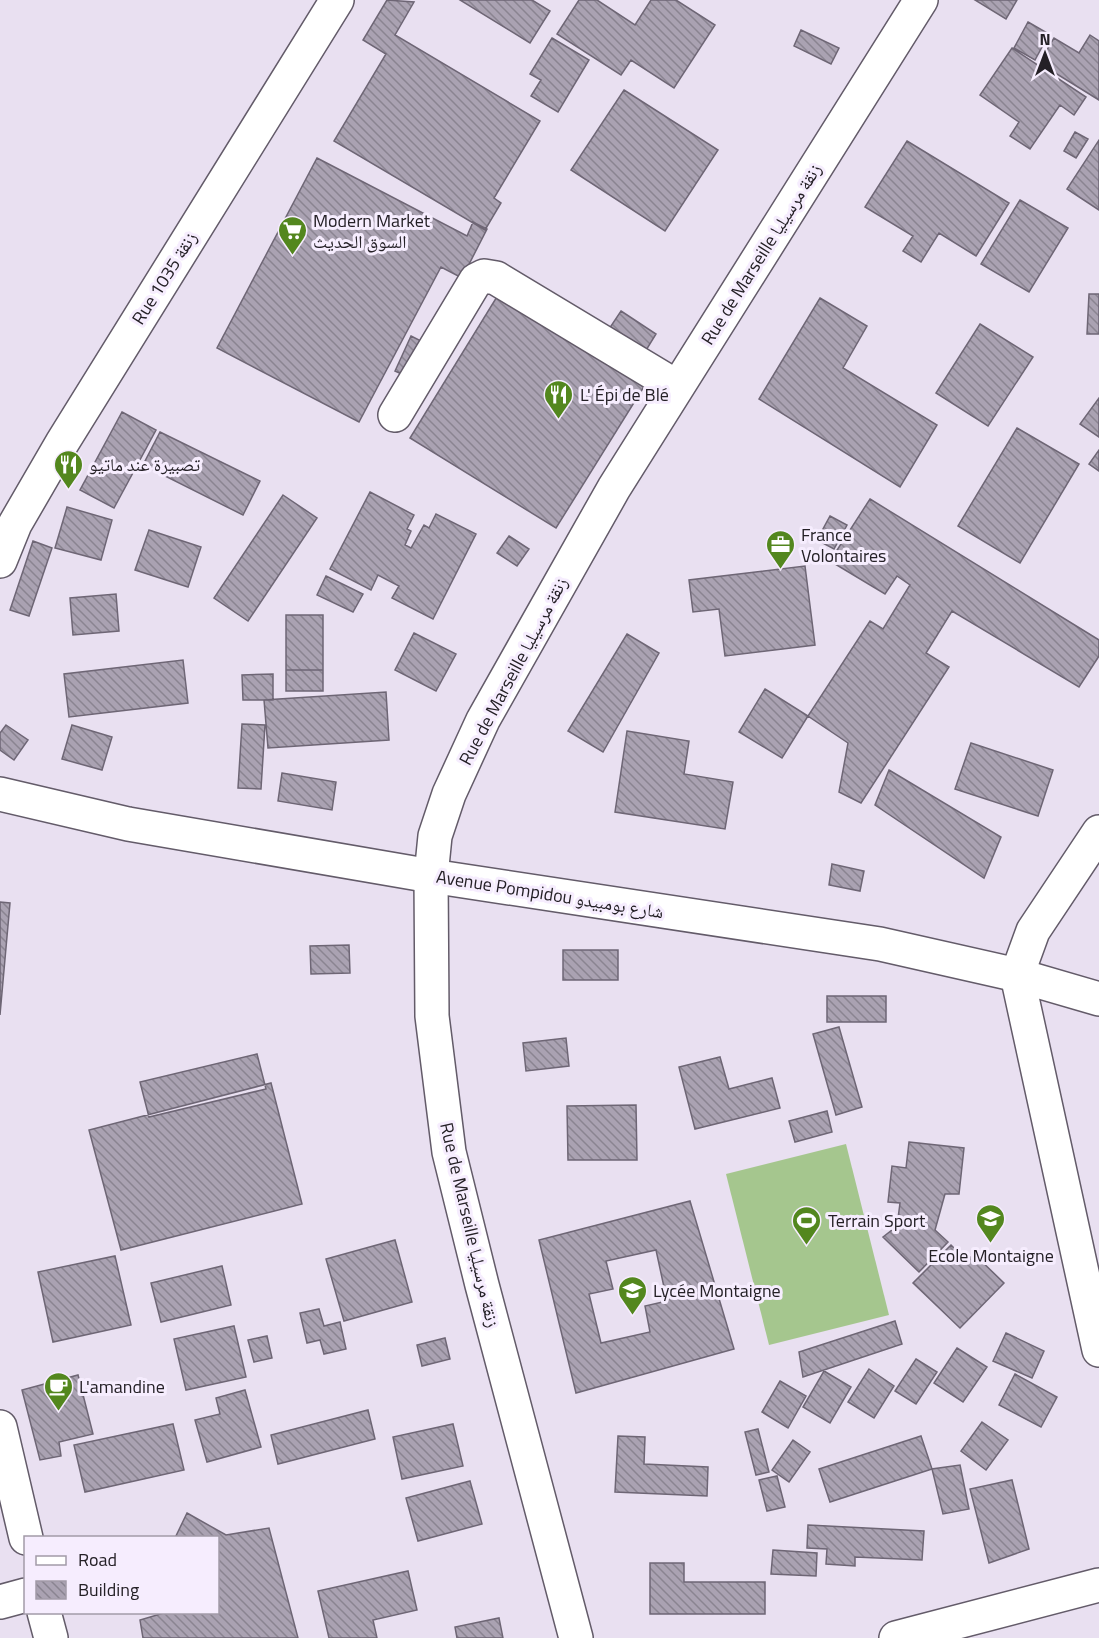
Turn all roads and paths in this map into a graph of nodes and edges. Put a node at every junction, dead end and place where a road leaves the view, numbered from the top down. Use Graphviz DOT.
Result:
graph roads {
  1 [pos="337,0"];
  2 [pos="921,0"];
  3 [pos="677,387"];
  4 [pos="395,415"];
  5 [pos="0,561"];
  6 [pos="0,794"];
  7 [pos="1099,832"];
  8 [pos="431,876"];
  9 [pos="1017,975"];
  10 [pos="1099,999"];
  11 [pos="1099,1350"];
  12 [pos="0,1427"];
  13 [pos="26,1536"];
  14 [pos="1099,1585"];
  15 [pos="24,1596"];
  16 [pos="0,1602"];
  17 [pos="45,1614"];
  18 [pos="51,1638"];
  19 [pos="576,1638"];
  20 [pos="896,1638"];
  1 -- 5 [label="street, Rue 1035 زنقة"];
  2 -- 3 [label="street, Rue de Marseille زنقة مرسيليا"];
  3 -- 4 [label="street"];
  3 -- 8 [label="street, Rue de Marseille زنقة مرسيليا"];
  6 -- 8 [label="street, Avenue Pompidou شارع بومبيدو"];
  7 -- 9 [label="street"];
  8 -- 9 [label="street, Avenue Pompidou شارع بومبيدو"];
  8 -- 19 [label="street, Rue de Marseille زنقة مرسيليا"];
  9 -- 10 [label="street, Avenue Pompidou شارع بومبيدو"];
  9 -- 11 [label="street"];
  12 -- 13 [label="street"];
  14 -- 20 [label="street"];
  15 -- 16 [label="street"];
  17 -- 18 [label="street"];
}
